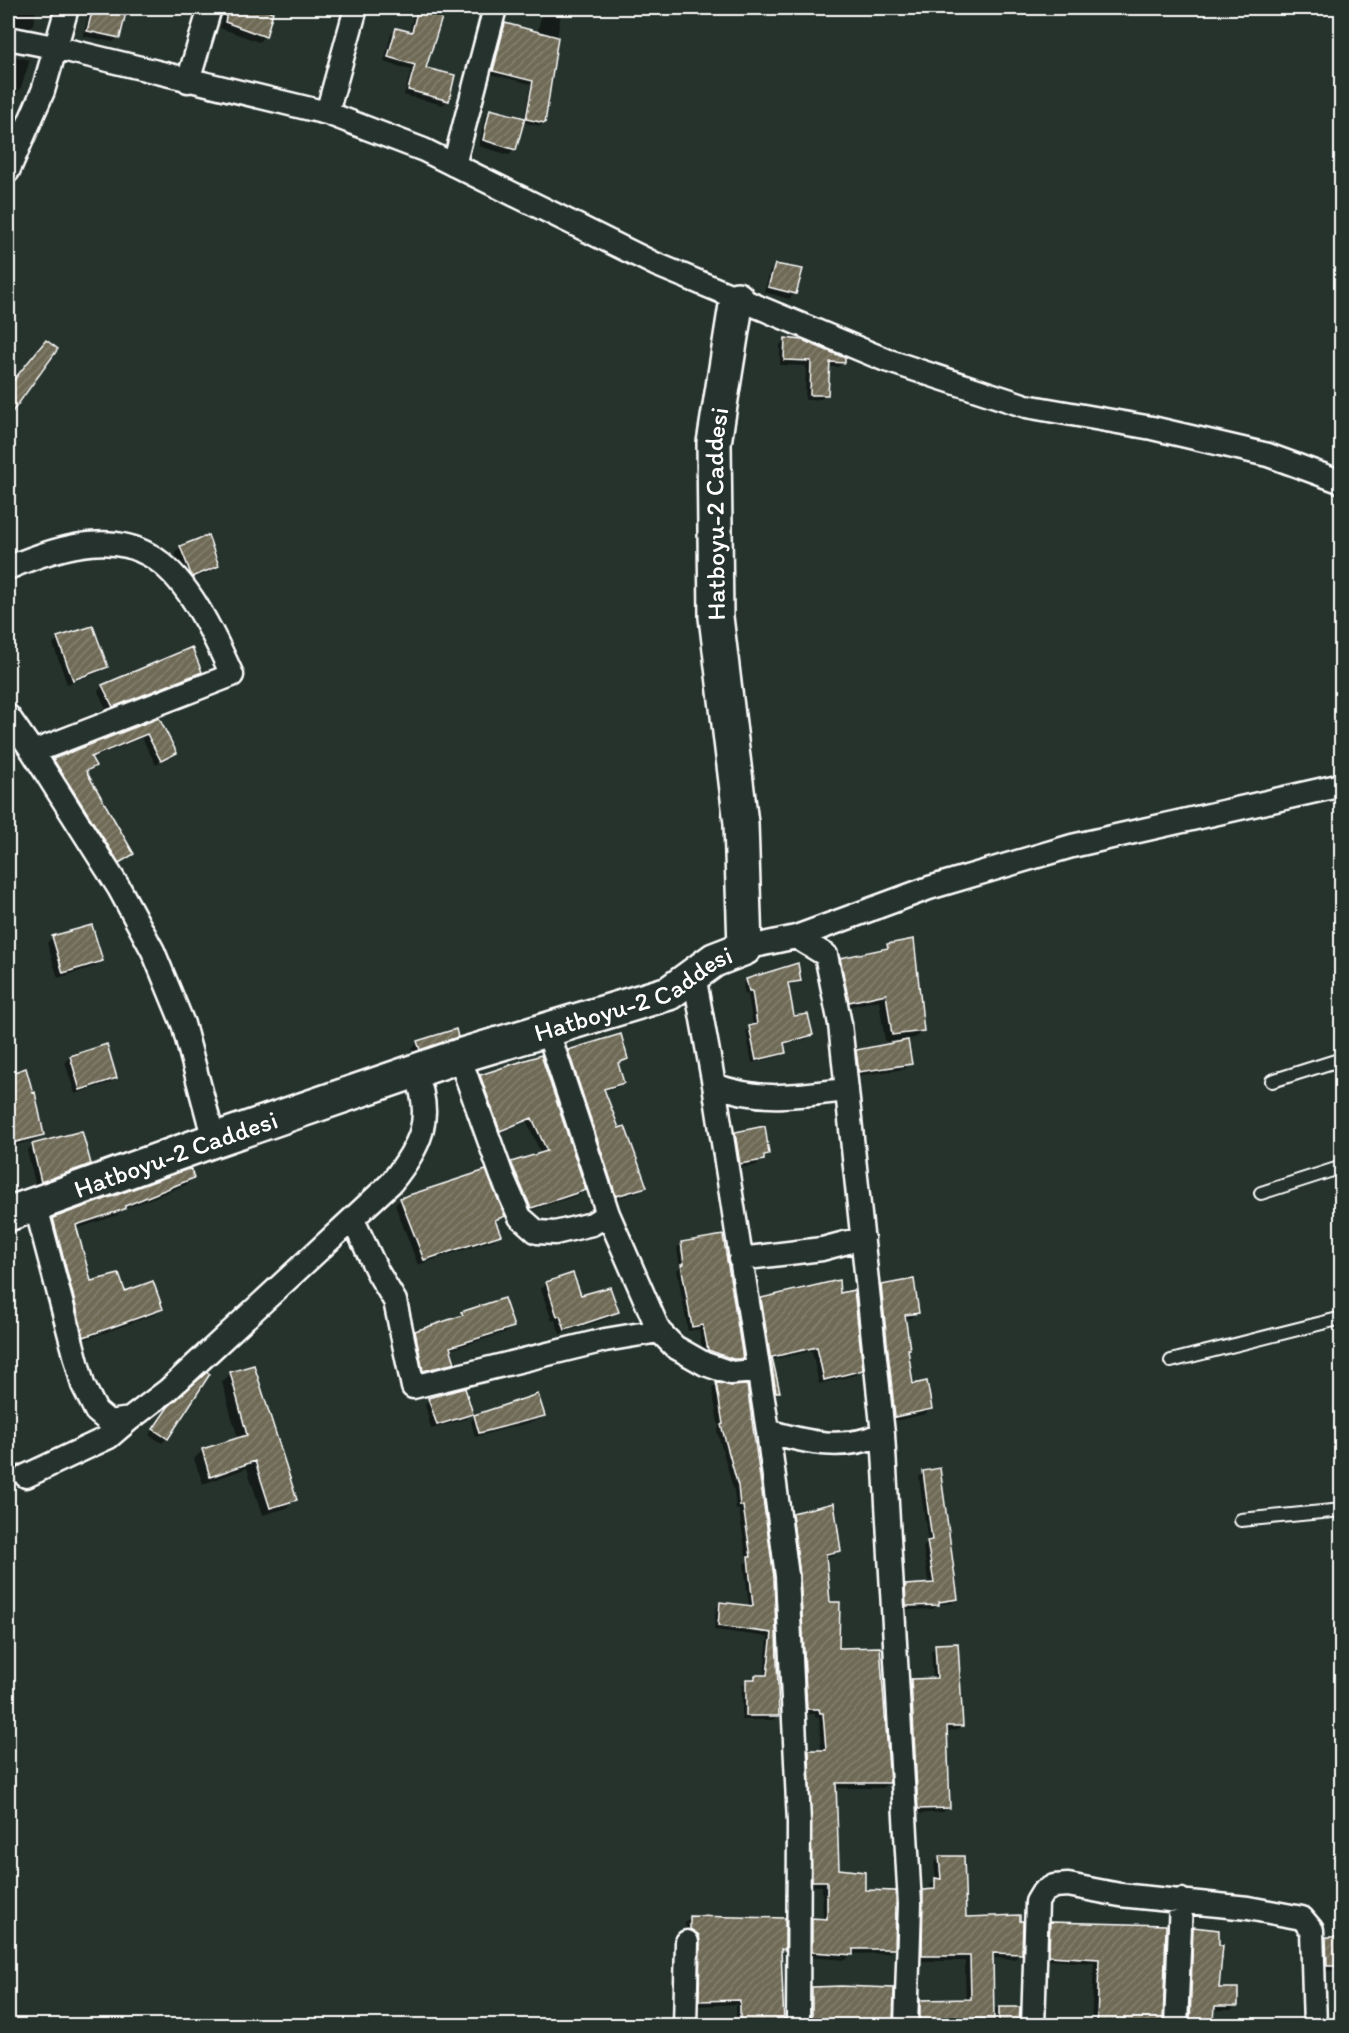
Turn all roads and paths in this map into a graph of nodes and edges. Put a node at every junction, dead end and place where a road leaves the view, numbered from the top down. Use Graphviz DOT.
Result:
graph roads {
  1 [pos="67,8"];
  2 [pos="210,8"];
  3 [pos="356,8"];
  4 [pos="495,8"];
  5 [pos="8,38"];
  6 [pos="54,46"];
  7 [pos="188,81"];
  8 [pos="327,113"];
  9 [pos="454,165"];
  10 [pos="8,171"];
  11 [pos="737,299"];
  12 [pos="1341,482"];
  13 [pos="8,568"];
  14 [pos="8,716"];
  15 [pos="33,752"];
  16 [pos="1341,785"];
  17 [pos="796,938"];
  18 [pos="745,948"];
  19 [pos="694,975"];
  20 [pos="547,1029"];
  21 [pos="459,1056"];
  22 [pos="1341,1059"];
  23 [pos="415,1072"];
  24 [pos="1272,1081"];
  25 [pos="714,1085"];
  26 [pos="847,1090"];
  27 [pos="214,1140"];
  28 [pos="1341,1167"];
  29 [pos="1261,1193"];
  30 [pos="21,1209"];
  31 [pos="608,1214"];
  32 [pos="353,1220"];
  33 [pos="863,1238"];
  34 [pos="740,1259"];
  35 [pos="1341,1318"];
  36 [pos="659,1331"];
  37 [pos="1171,1361"];
  38 [pos="758,1371"];
  39 [pos="130,1419"];
  40 [pos="768,1431"];
  41 [pos="883,1434"];
  42 [pos="26,1476"];
  43 [pos="1341,1510"];
  44 [pos="1241,1520"];
  45 [pos="1181,1900"];
  46 [pos="687,1942"];
  47 [pos="685,2025"];
  48 [pos="798,2025"];
  49 [pos="906,2025"];
  50 [pos="1033,2025"];
  51 [pos="1176,2025"];
  52 [pos="1315,2025"];
  1 -- 6 [label="street"];
  2 -- 7 [label="street"];
  3 -- 8 [label="street"];
  4 -- 9 [label="street"];
  5 -- 6 [label="street"];
  6 -- 7 [label="street"];
  6 -- 10 [label="street"];
  7 -- 8 [label="street"];
  8 -- 9 [label="street"];
  9 -- 11 [label="street"];
  11 -- 12 [label="street"];
  11 -- 18 [label="main road, Hatboyu-2 Caddesi"];
  13 -- 15 [label="street"];
  14 -- 15 [label="street"];
  15 -- 27 [label="street"];
  16 -- 17 [label="street"];
  17 -- 18 [label="street"];
  17 -- 26 [label="street"];
  18 -- 19 [label="main road, Hatboyu-2 Caddesi"];
  19 -- 20 [label="main road, Hatboyu-2 Caddesi"];
  19 -- 25 [label="street"];
  20 -- 21 [label="main road, Hatboyu-2 Caddesi"];
  20 -- 31 [label="street"];
  21 -- 23 [label="main road, Hatboyu-2 Caddesi"];
  21 -- 31 [label="street"];
  22 -- 24 [label="lane"];
  23 -- 27 [label="main road, Hatboyu-2 Caddesi"];
  23 -- 32 [label="street"];
  25 -- 26 [label="street"];
  25 -- 34 [label="street"];
  26 -- 33 [label="street"];
  27 -- 30 [label="main road, Hatboyu-2 Caddesi"];
  28 -- 29 [label="lane"];
  30 -- 39 [label="street"];
  31 -- 36 [label="street"];
  32 -- 36 [label="street"];
  32 -- 39 [label="street"];
  33 -- 34 [label="street"];
  33 -- 41 [label="street"];
  34 -- 38 [label="street"];
  35 -- 37 [label="lane"];
  36 -- 38 [label="street"];
  38 -- 40 [label="street"];
  39 -- 42 [label="street"];
  40 -- 41 [label="street"];
  40 -- 48 [label="street"];
  41 -- 49 [label="street"];
  43 -- 44 [label="lane"];
  45 -- 50 [label="street"];
  45 -- 51 [label="street"];
  45 -- 52 [label="street"];
  46 -- 47 [label="street"];
}
